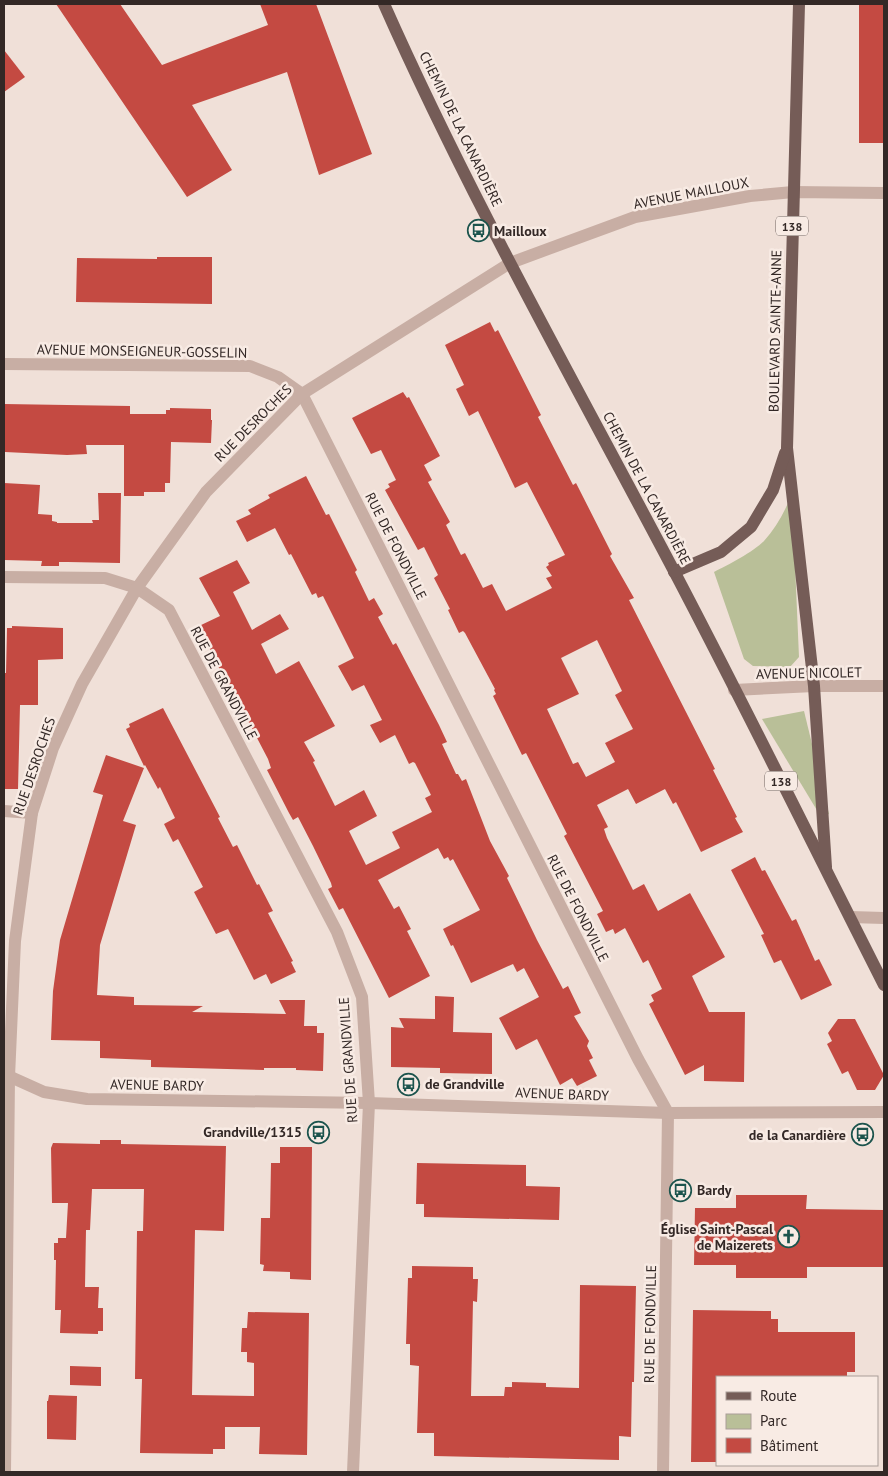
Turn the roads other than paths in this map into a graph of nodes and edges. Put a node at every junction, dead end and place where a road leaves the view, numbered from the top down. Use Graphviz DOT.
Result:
graph roads {
  1 [pos="384,4"];
  2 [pos="799,4"];
  3 [pos="793,192"];
  4 [pos="884,193"];
  5 [pos="510,264"];
  6 [pos="4,364"];
  7 [pos="302,394"];
  8 [pos="787,448"];
  9 [pos="674,572"];
  10 [pos="4,577"];
  11 [pos="137,588"];
  12 [pos="814,686"];
  13 [pos="884,686"];
  14 [pos="734,690"];
  15 [pos="4,811"];
  16 [pos="32,813"];
  17 [pos="827,872"];
  18 [pos="850,917"];
  19 [pos="884,918"];
  20 [pos="884,985"];
  21 [pos="6,1076"];
  22 [pos="369,1103"];
  23 [pos="668,1112"];
  24 [pos="884,1112"];
  25 [pos="5,1472"];
  26 [pos="353,1472"];
  27 [pos="663,1472"];
  1 -- 5 [label="main road, CHEMIN DE LA CANARDIÈRE"];
  2 -- 3 [label="main road, BOULEVARD SAINTE-ANNE / 138"];
  3 -- 4 [label="street, AVENUE MAILLOUX"];
  3 -- 5 [label="street, AVENUE MAILLOUX"];
  3 -- 8 [label="main road, BOULEVARD SAINTE-ANNE / 138"];
  5 -- 7 [label="street, RUE DESROCHES"];
  5 -- 9 [label="main road, CHEMIN DE LA CANARDIÈRE"];
  6 -- 7 [label="street, AVENUE MONSEIGNEUR-GOSSELIN"];
  7 -- 11 [label="street, RUE DESROCHES"];
  7 -- 23 [label="street, RUE DE FONDVILLE"];
  8 -- 9 [label="main road, BOULEVARD SAINTE-ANNE / 138"];
  8 -- 12 [label="main road, BOULEVARD SAINTE-ANNE / 138"];
  9 -- 14 [label="main road, CHEMIN DE LA CANARDIÈRE / 138"];
  10 -- 11 [label="street, RUE DE GRANDVILLE"];
  11 -- 16 [label="street, RUE DESROCHES"];
  11 -- 22 [label="street, RUE DE GRANDVILLE"];
  12 -- 13 [label="street, AVENUE NICOLET"];
  12 -- 14 [label="street, AVENUE NICOLET"];
  12 -- 17 [label="main road, BOULEVARD SAINTE-ANNE / 138"];
  14 -- 17 [label="main road, CHEMIN DE LA CANARDIÈRE / 138"];
  15 -- 16 [label="street"];
  16 -- 21 [label="street, RUE DESROCHES"];
  17 -- 18 [label="main road, CHEMIN DE LA CANARDIÈRE / 138"];
  18 -- 19 [label="street"];
  18 -- 20 [label="main road, CHEMIN DE LA CANARDIÈRE / 138"];
  21 -- 22 [label="street, AVENUE BARDY"];
  21 -- 25 [label="street, RUE DESROCHES"];
  22 -- 23 [label="street, AVENUE BARDY"];
  22 -- 26 [label="street, RUE DE GRANDVILLE"];
  23 -- 24 [label="street, AVENUE BARDY"];
  23 -- 27 [label="street, RUE DE FONDVILLE"];
}
